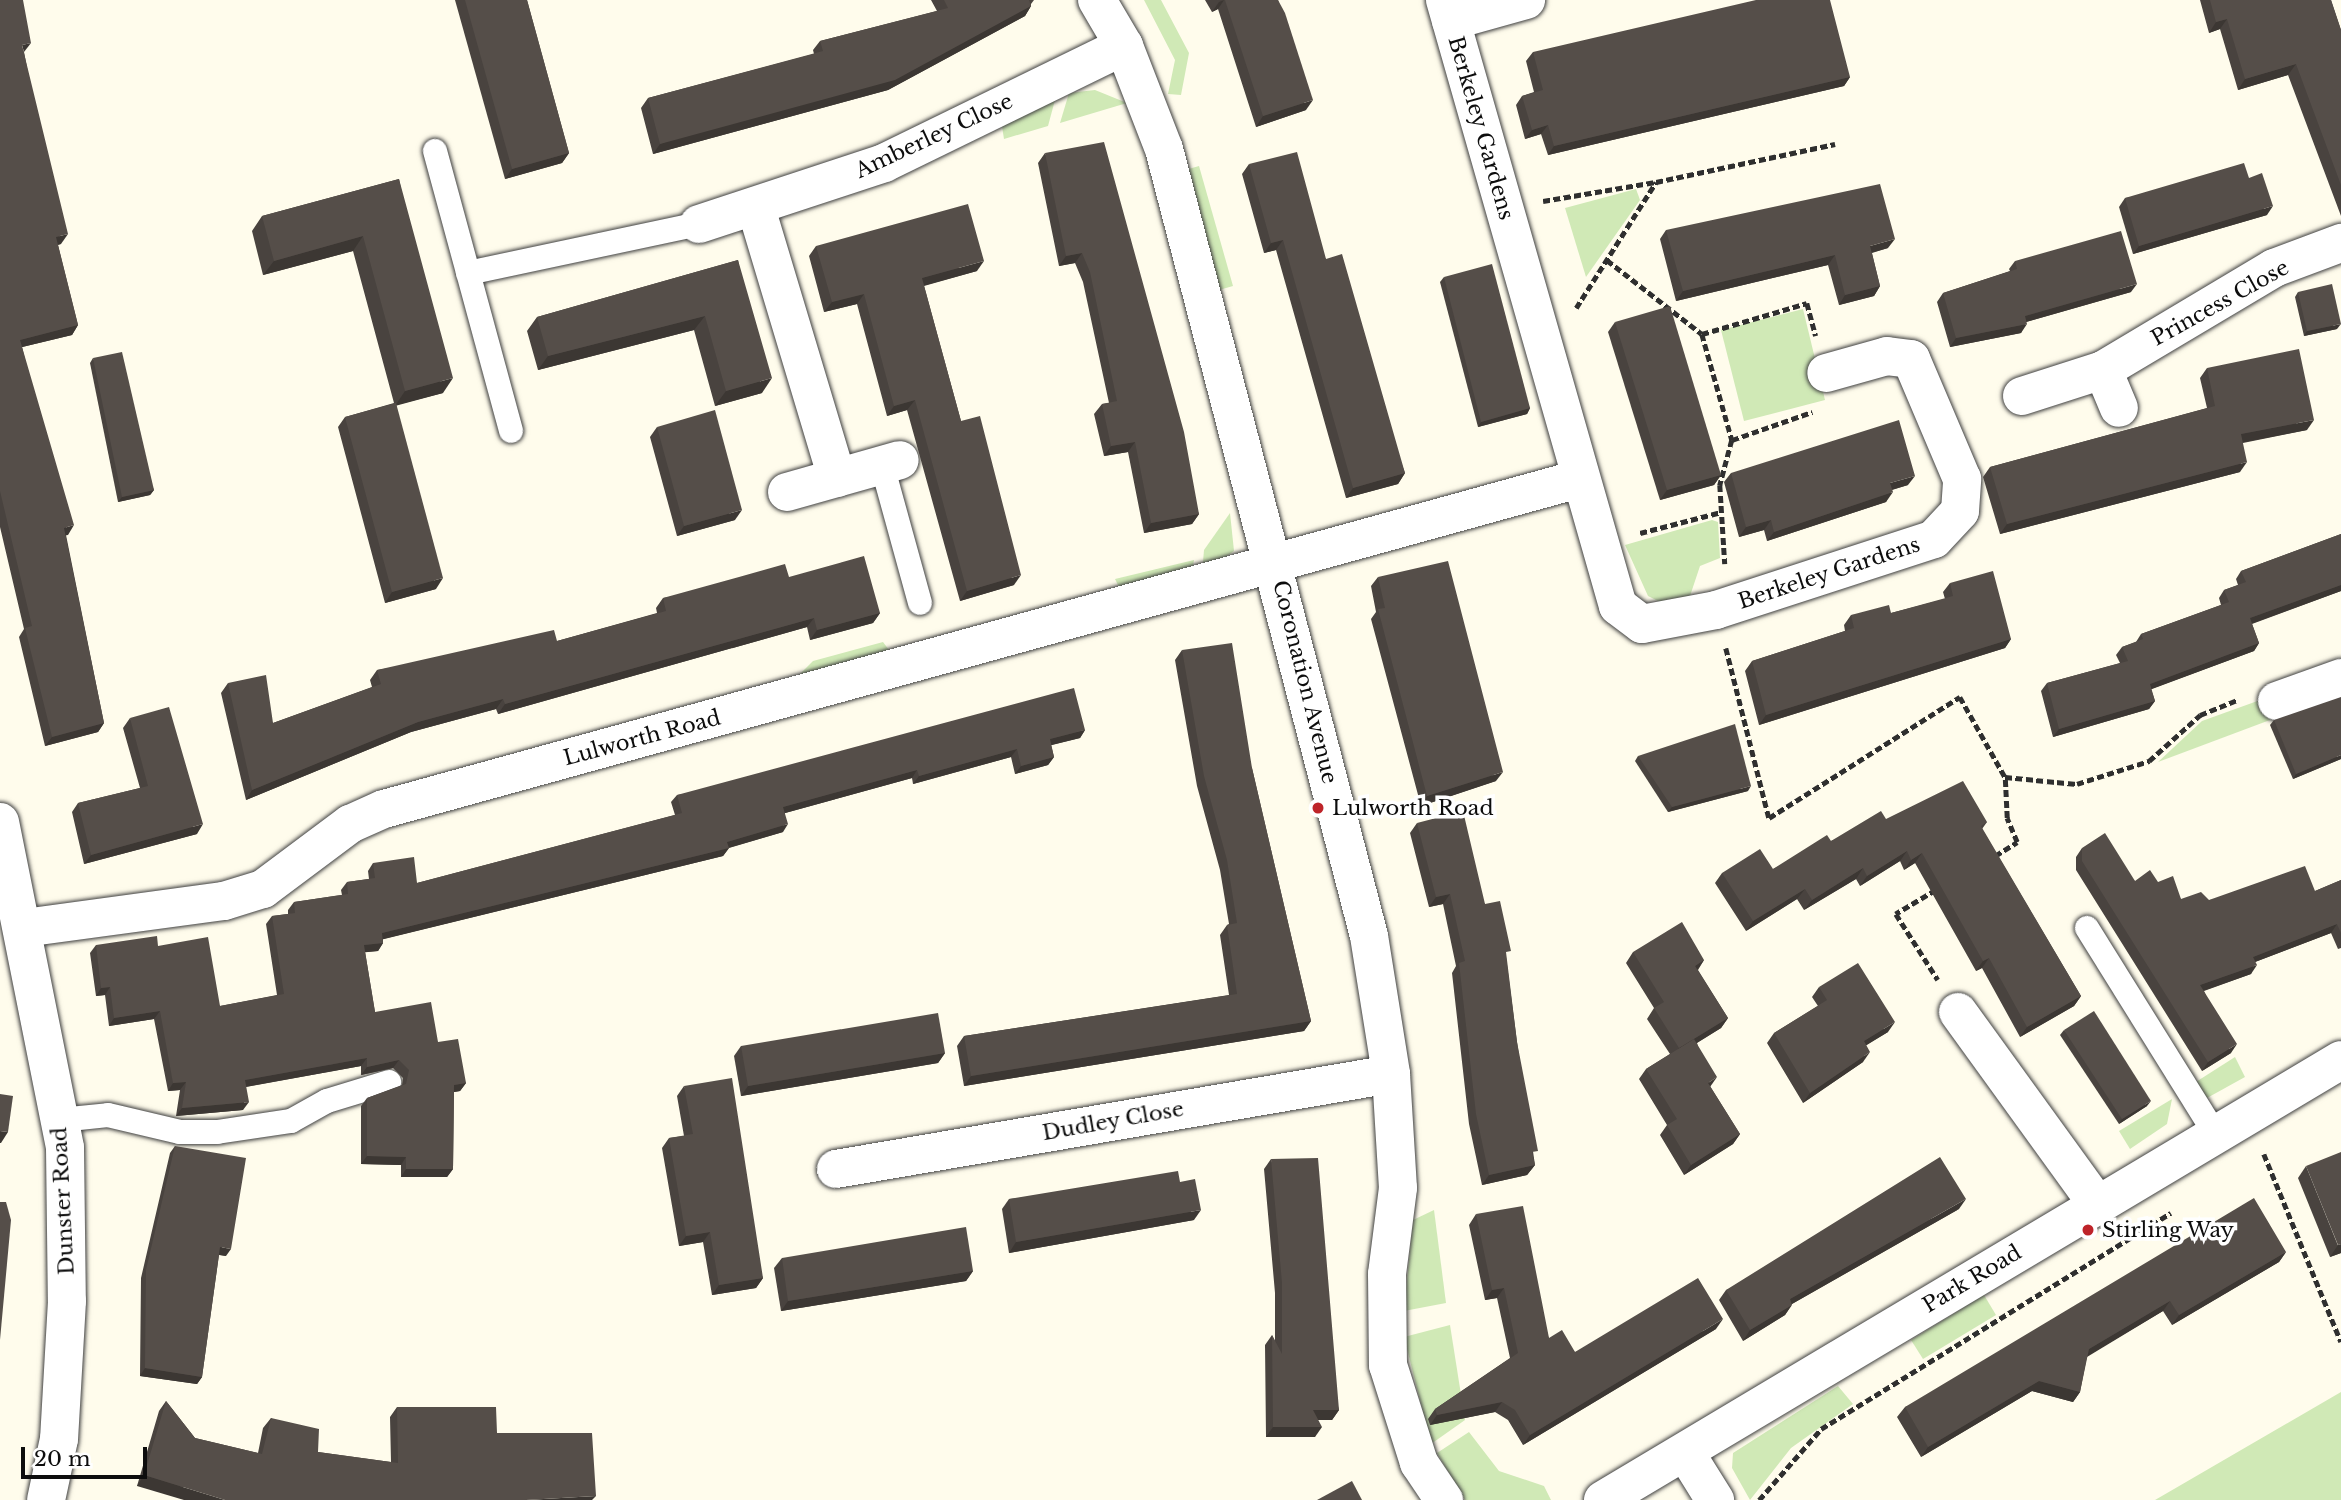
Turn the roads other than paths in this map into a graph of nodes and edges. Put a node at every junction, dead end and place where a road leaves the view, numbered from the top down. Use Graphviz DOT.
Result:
graph roads {
  1 [pos="1097,0"];
  2 [pos="1526,0"];
  3 [pos="1448,10"];
  4 [pos="1124,46"];
  5 [pos="435,151"];
  6 [pos="756,208"];
  7 [pos="699,224"];
  8 [pos="2341,243"];
  9 [pos="468,273"];
  10 [pos="2103,370"];
  11 [pos="1826,373"];
  12 [pos="2022,396"];
  13 [pos="2119,408"];
  14 [pos="511,431"];
  15 [pos="891,463"];
  16 [pos="837,478"];
  17 [pos="1579,479"];
  18 [pos="787,492"];
  19 [pos="1276,566"];
  20 [pos="920,603"];
  21 [pos="2341,678"];
  22 [pos="2277,701"];
  23 [pos="0,822"];
  24 [pos="24,928"];
  25 [pos="2087,928"];
  26 [pos="1958,1012"];
  27 [pos="2341,1060"];
  28 [pos="1391,1074"];
  29 [pos="389,1082"];
  30 [pos="60,1121"];
  31 [pos="2214,1132"];
  32 [pos="836,1169"];
  33 [pos="2097,1204"];
  34 [pos="1685,1452"];
  35 [pos="46,1500"];
  36 [pos="1444,1500"];
  37 [pos="1603,1500"];
  38 [pos="1715,1500"];
  1 -- 4 [label="street, Coronation Avenue"];
  2 -- 3 [label="street, Berkeley Gardens"];
  3 -- 17 [label="street, Berkeley Gardens"];
  4 -- 6 [label="street, Amberley Close"];
  4 -- 19 [label="street, Coronation Avenue"];
  5 -- 9 [label="lane"];
  6 -- 7 [label="street, Amberley Close"];
  6 -- 16 [label="street"];
  7 -- 9 [label="lane"];
  8 -- 10 [label="street, Princess Close"];
  9 -- 14 [label="lane"];
  10 -- 12 [label="street, Princess Close"];
  10 -- 13 [label="street"];
  11 -- 17 [label="street, Berkeley Gardens"];
  15 -- 16 [label="street"];
  15 -- 20 [label="lane"];
  16 -- 18 [label="street"];
  17 -- 19 [label="street"];
  19 -- 24 [label="street, Lulworth Road"];
  19 -- 28 [label="street, Coronation Avenue"];
  21 -- 22 [label="street"];
  23 -- 24 [label="street, Dunster Road"];
  24 -- 30 [label="street, Dunster Road"];
  25 -- 31 [label="lane"];
  26 -- 33 [label="street"];
  27 -- 31 [label="street, Park Road"];
  28 -- 32 [label="street, Dudley Close"];
  28 -- 36 [label="street, Coronation Avenue"];
  29 -- 30 [label="lane"];
  30 -- 35 [label="street, Dunster Road"];
  31 -- 33 [label="street, Park Road"];
  33 -- 34 [label="street, Park Road"];
  34 -- 37 [label="street, Park Road"];
  34 -- 38 [label="street"];
}
